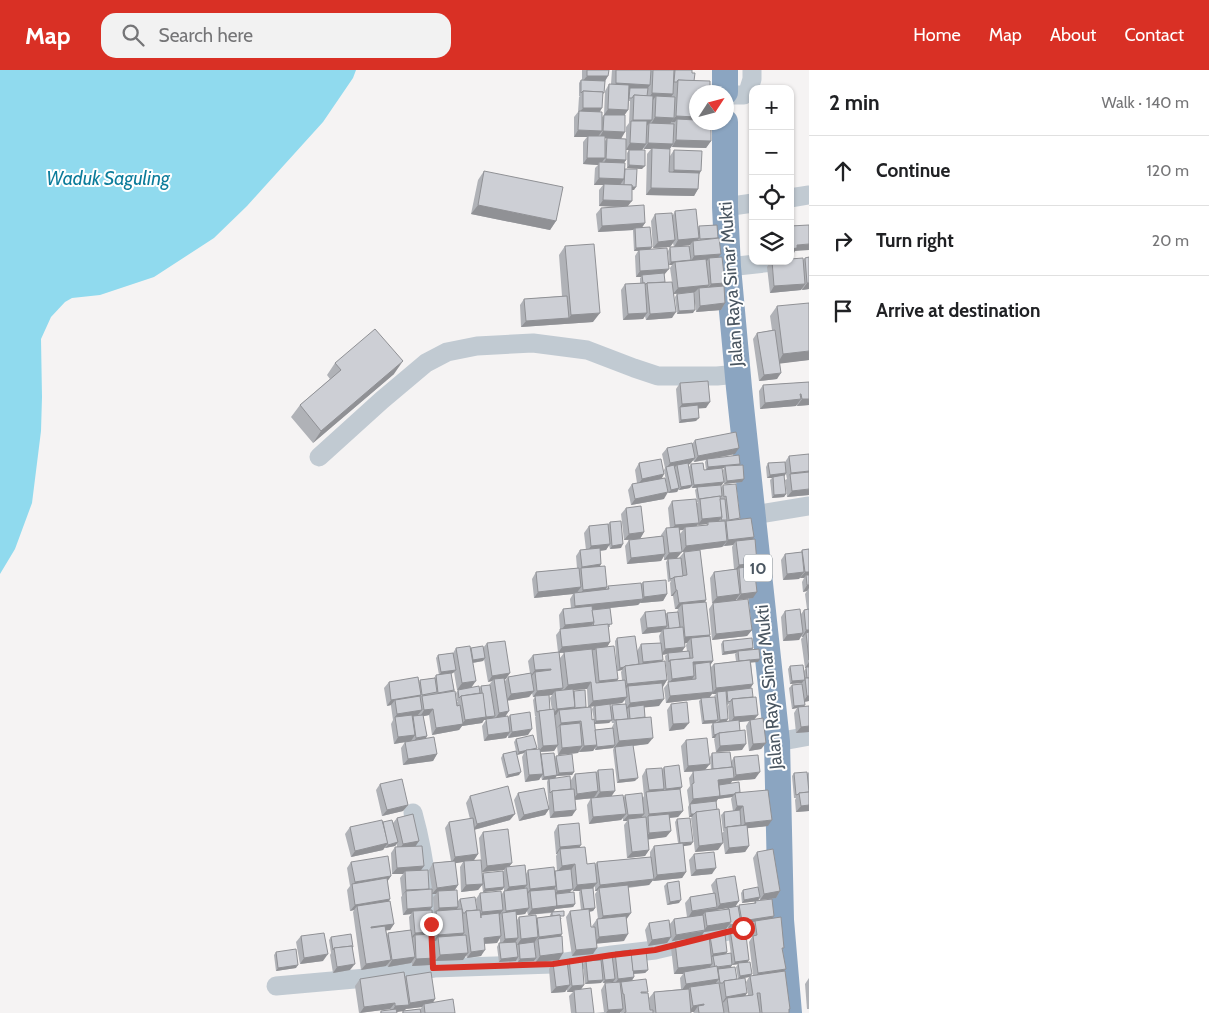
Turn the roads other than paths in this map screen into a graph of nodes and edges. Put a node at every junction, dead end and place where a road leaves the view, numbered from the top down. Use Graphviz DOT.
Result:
graph roads {
  1 [pos="725,70"];
  2 [pos="752,70"];
  3 [pos="726,85"];
  4 [pos="734,94"];
  5 [pos="725,130"];
  6 [pos="809,195"];
  7 [pos="794,197"];
  8 [pos="749,204"];
  9 [pos="725,207"];
  10 [pos="749,265"];
  11 [pos="728,267"];
  12 [pos="738,374"];
  13 [pos="319,457"];
  14 [pos="809,506"];
  15 [pos="753,515"];
  16 [pos="809,736"];
  17 [pos="776,742"];
  18 [pos="413,813"];
  19 [pos="781,920"];
  20 [pos="433,968"];
  21 [pos="276,986"];
  22 [pos="788,1013"];
  1 -- 3 [label="highway"];
  2 -- 4 [label="street"];
  5 -- 9 [label="highway, Jalan Raya Sinar Mukti / 10"];
  6 -- 7 [label="street"];
  8 -- 9 [label="street"];
  9 -- 11 [label="highway, Jalan Raya Sinar Mukti / 10"];
  10 -- 11 [label="street"];
  11 -- 12 [label="highway, Jalan Raya Sinar Mukti / 10"];
  12 -- 13 [label="street"];
  12 -- 15 [label="highway, Jalan Raya Sinar Mukti / 10"];
  14 -- 15 [label="street"];
  15 -- 17 [label="highway, Jalan Raya Sinar Mukti / 10"];
  16 -- 17 [label="street"];
  17 -- 19 [label="highway, Jalan Raya Sinar Mukti / 10"];
  18 -- 20 [label="street"];
  19 -- 20 [label="street"];
  19 -- 22 [label="highway, Jalan Raya Sinar Mukti / 10"];
  20 -- 21 [label="street"];
}
